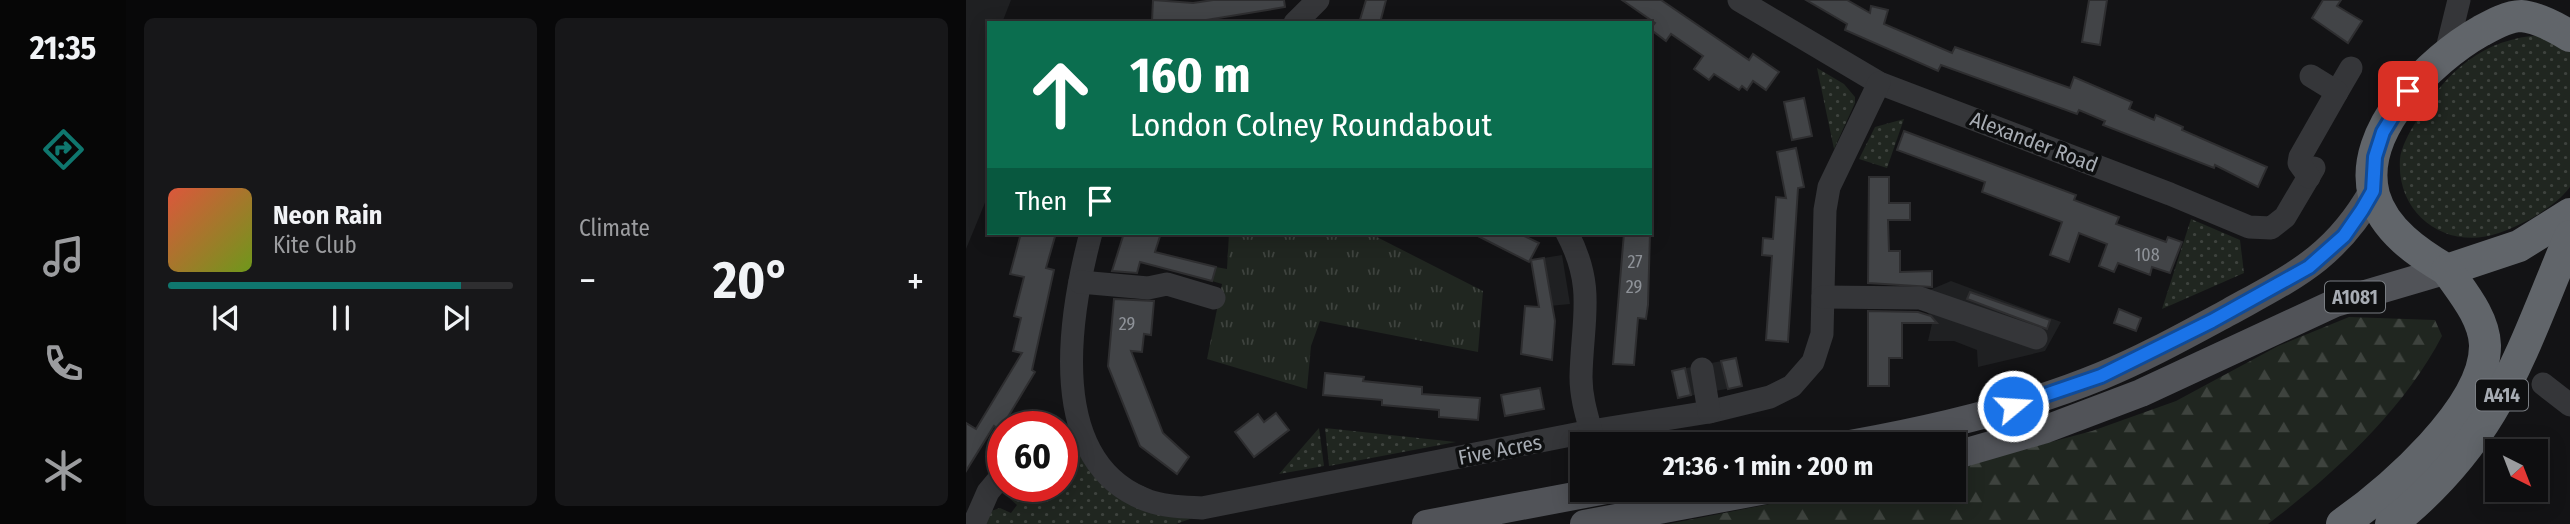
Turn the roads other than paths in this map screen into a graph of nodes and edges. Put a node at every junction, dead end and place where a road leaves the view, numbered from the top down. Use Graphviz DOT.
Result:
graph roads {
  1 [pos="1318,0"];
  2 [pos="1739,0"];
  3 [pos="2459,0"];
  4 [pos="2549,0"];
  5 [pos="2511,8"];
  6 [pos="1297,21"];
  7 [pos="2570,36"];
  8 [pos="2446,53"];
  9 [pos="2351,68"];
  10 [pos="2311,76"];
  11 [pos="1878,83"];
  12 [pos="2337,92"];
  13 [pos="2373,191"];
  14 [pos="2570,214"];
  15 [pos="1091,235"];
  16 [pos="1568,235"];
  17 [pos="2570,236"];
  18 [pos="2447,270"];
  19 [pos="1080,282"];
  20 [pos="1823,297"];
  21 [pos="1214,298"];
  22 [pos="2036,338"];
  23 [pos="1702,369"];
  24 [pos="1074,411"];
  25 [pos="1709,412"];
  26 [pos="1591,431"];
  27 [pos="1905,432"];
  28 [pos="1078,444"];
  29 [pos="1966,452"];
  30 [pos="987,494"];
  31 [pos="1570,497"];
  32 [pos="1702,502"];
  33 [pos="974,524"];
  34 [pos="1426,524"];
  35 [pos="1584,524"];
  36 [pos="2342,524"];
  37 [pos="2391,524"];
  1 -- 6 [label="street"];
  2 -- 11 [label="street, Alexander Road"];
  3 -- 8 [label="street"];
  4 -- 5 [label="highway"];
  5 -- 7 [label="highway"];
  5 -- 8 [label="highway"];
  8 -- 13 [label="highway"];
  9 -- 12 [label="street"];
  10 -- 12 [label="street"];
  11 -- 12 [label="street, Alexander Road"];
  11 -- 20 [label="street, Five Acres"];
  13 -- 18 [label="highway"];
  13 -- 27 [label="main road, A1081"];
  14 -- 18 [label="highway"];
  15 -- 19 [label="street, Five Acres"];
  16 -- 26 [label="street"];
  17 -- 37 [label="highway, A414"];
  18 -- 29 [label="main road, A1081"];
  18 -- 36 [label="highway, A414"];
  19 -- 21 [label="street"];
  19 -- 24 [label="street, Five Acres"];
  20 -- 22 [label="street"];
  20 -- 25 [label="street, Five Acres"];
  23 -- 25 [label="street"];
  25 -- 26 [label="street, Five Acres"];
  26 -- 28 [label="street, Five Acres"];
  30 -- 33 [label="street"];
  31 -- 34 [label="main road"];
  32 -- 35 [label="main road"];
}
